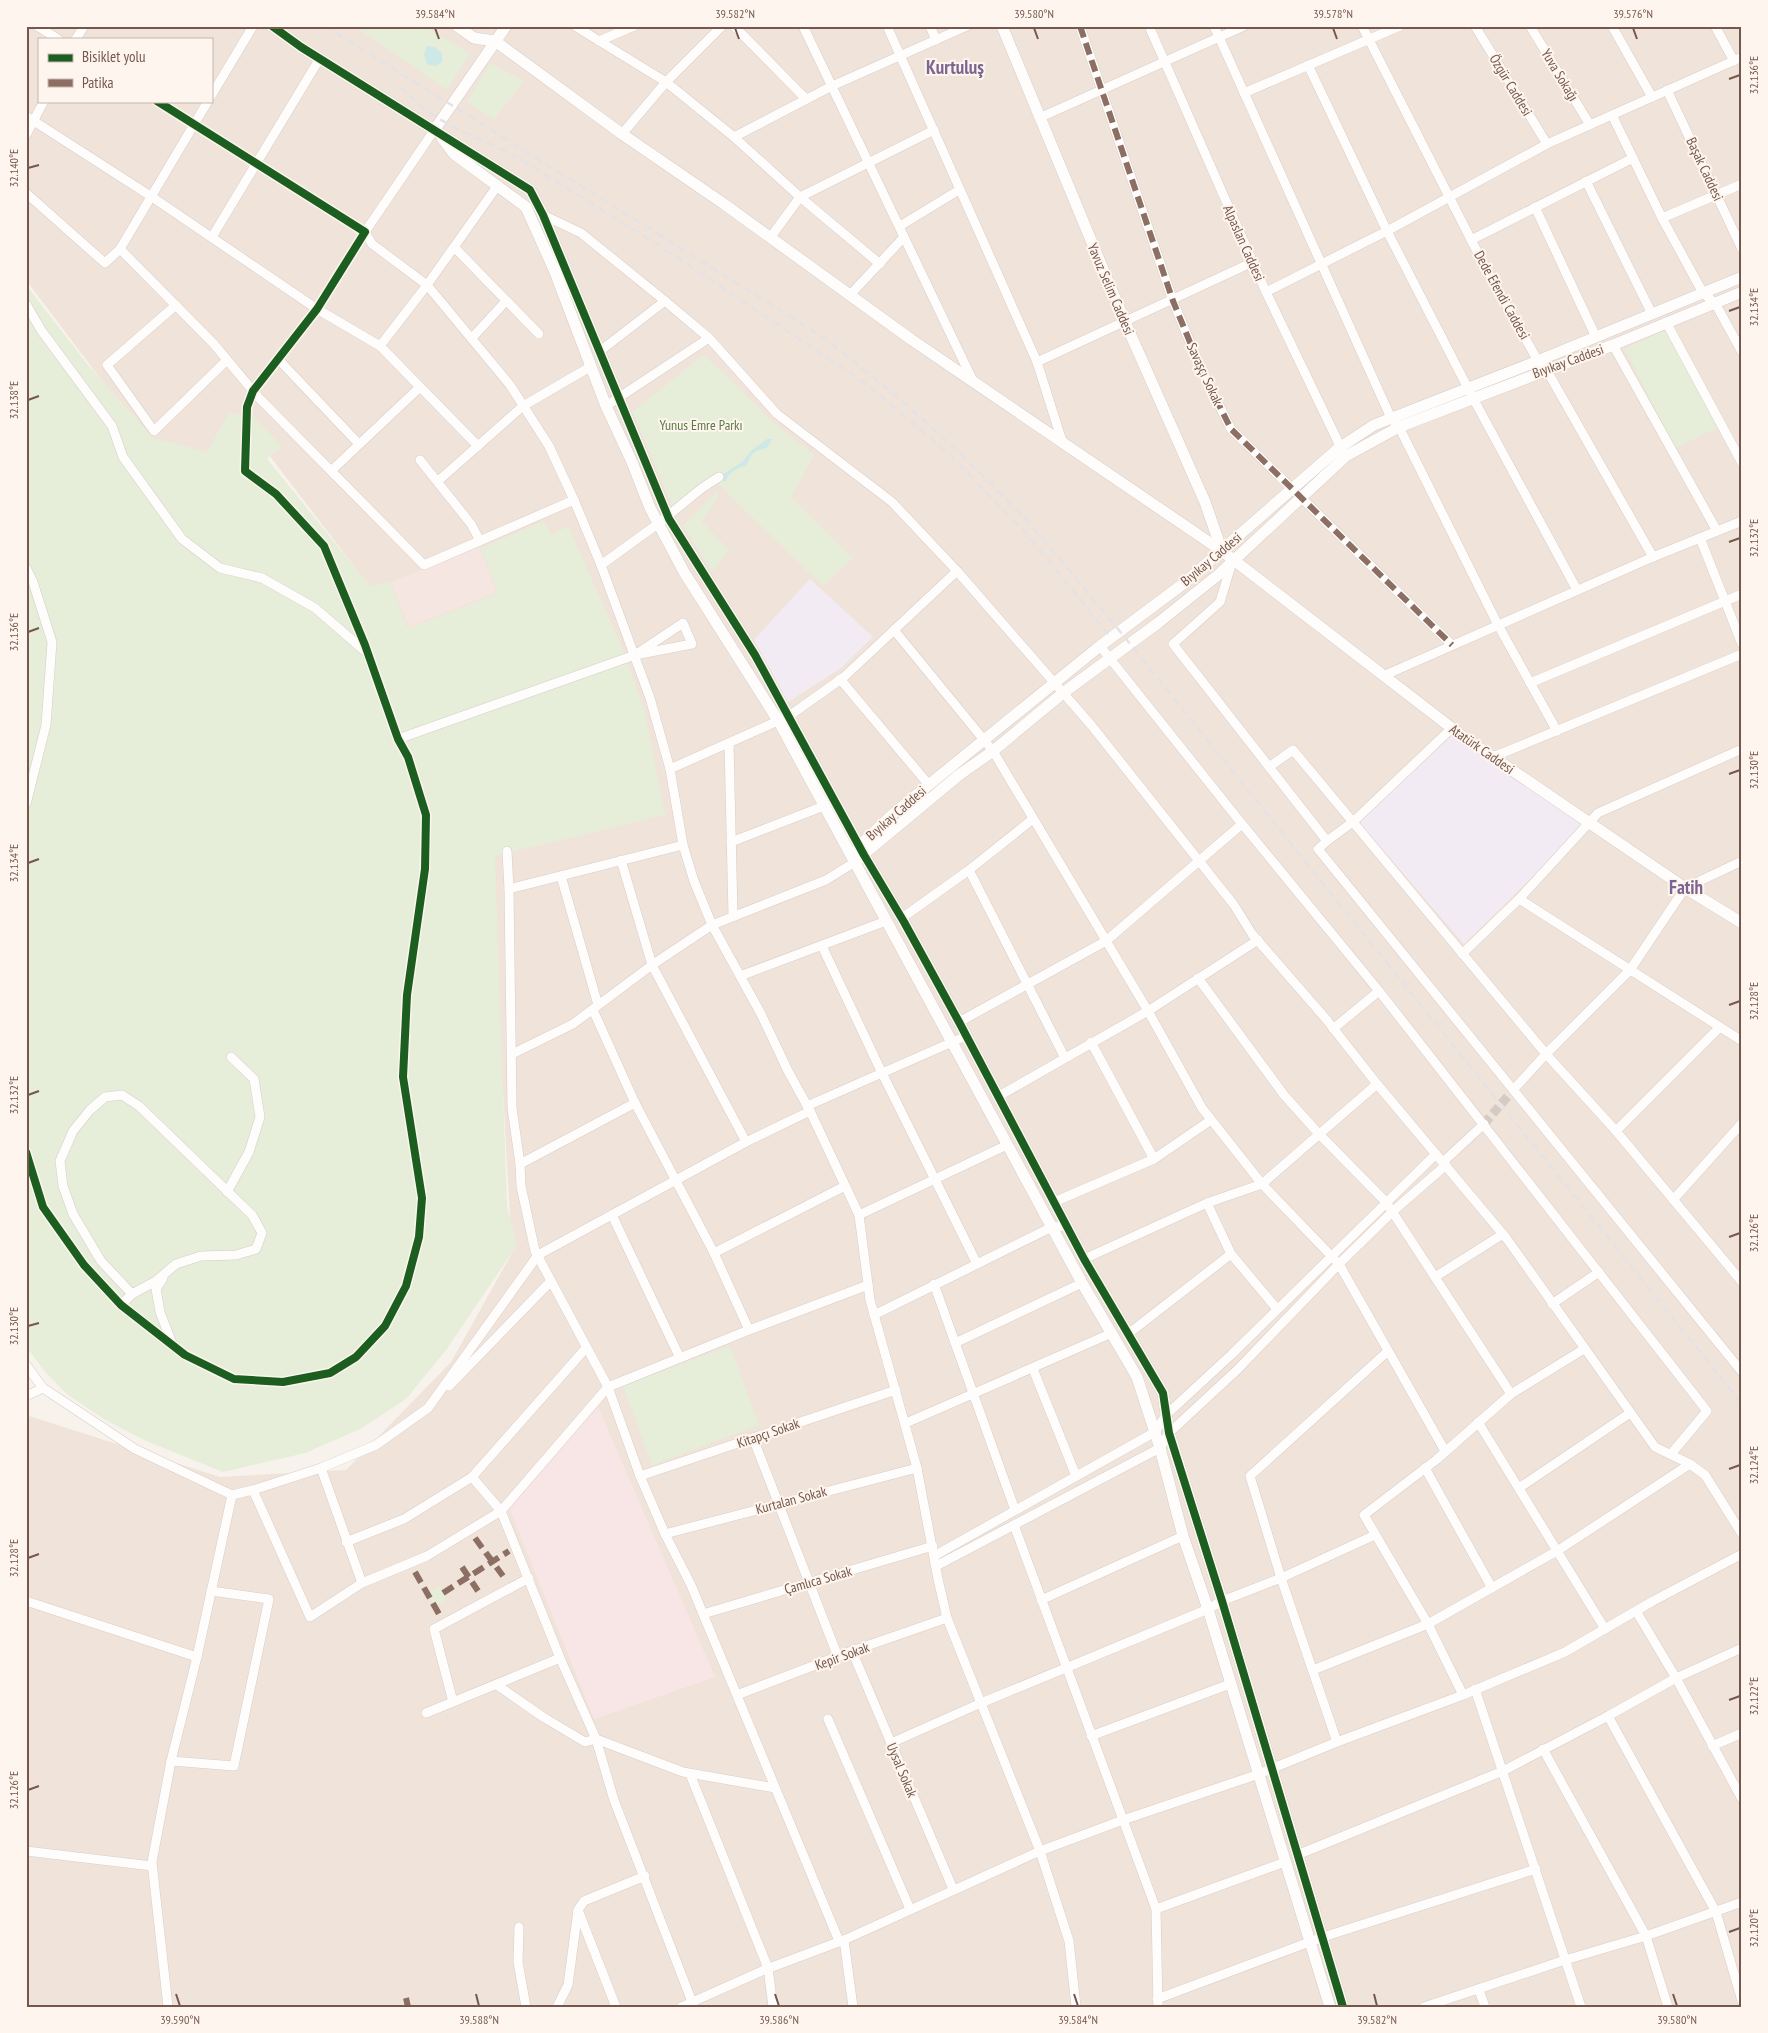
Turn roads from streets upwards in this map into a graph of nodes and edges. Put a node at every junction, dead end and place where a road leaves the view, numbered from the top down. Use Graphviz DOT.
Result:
graph roads {
  1 [pos="37,26"];
  2 [pos="84,26"];
  3 [pos="253,26"];
  4 [pos="272,26"];
  5 [pos="457,26"];
  6 [pos="506,26"];
  7 [pos="575,26"];
  8 [pos="634,26"];
  9 [pos="722,26"];
  10 [pos="734,26"];
  11 [pos="803,26"];
  12 [pos="886,26"];
  13 [pos="930,26"];
  14 [pos="967,26"];
  15 [pos="1002,26"];
  16 [pos="1080,26"];
  17 [pos="1149,26"];
  18 [pos="1214,26"];
  19 [pos="1244,26"];
  20 [pos="1362,26"];
  21 [pos="1400,26"];
  22 [pos="1475,26"];
  23 [pos="1530,26"];
  24 [pos="1612,26"];
  25 [pos="1715,26"];
  26 [pos="1219,37"];
  27 [pos="56,38"];
  28 [pos="77,38"];
  29 [pos="936,40"];
  30 [pos="1369,40"];
  31 [pos="495,41"];
  32 [pos="599,41"];
  33 [pos="900,56"];
  34 [pos="320,58"];
  35 [pos="1738,59"];
  36 [pos="1165,62"];
  37 [pos="1308,65"];
  38 [pos="666,82"];
  39 [pos="832,86"];
  40 [pos="1102,90"];
  41 [pos="1667,90"];
  42 [pos="1244,93"];
  43 [pos="212,94"];
  44 [pos="1652,97"];
  45 [pos="806,99"];
  46 [pos="43,102"];
  47 [pos="159,102"];
  48 [pos="207,102"];
  49 [pos="1612,115"];
  50 [pos="30,118"];
  51 [pos="1040,118"];
  52 [pos="194,124"];
  53 [pos="1590,125"];
  54 [pos="435,129"];
  55 [pos="934,130"];
  56 [pos="26,134"];
  57 [pos="622,134"];
  58 [pos="734,137"];
  59 [pos="1547,144"];
  60 [pos="1633,158"];
  61 [pos="869,162"];
  62 [pos="256,164"];
  63 [pos="1586,181"];
  64 [pos="1742,184"];
  65 [pos="498,185"];
  66 [pos="959,190"];
  67 [pos="26,192"];
  68 [pos="1717,195"];
  69 [pos="152,197"];
  70 [pos="800,197"];
  71 [pos="1450,198"];
  72 [pos="1535,207"];
  73 [pos="544,215"];
  74 [pos="1662,218"];
  75 [pos="900,226"];
  76 [pos="1387,231"];
  77 [pos="365,232"];
  78 [pos="212,237"];
  79 [pos="904,237"];
  80 [pos="770,238"];
  81 [pos="1471,240"];
  82 [pos="454,247"];
  83 [pos="120,249"];
  84 [pos="1742,249"];
  85 [pos="1253,262"];
  86 [pos="880,264"];
  87 [pos="1322,265"];
  88 [pos="1742,277"];
  89 [pos="427,285"];
  90 [pos="1266,292"];
  91 [pos="1742,292"];
  92 [pos="1703,293"];
  93 [pos="850,295"];
  94 [pos="506,300"];
  95 [pos="665,301"];
  96 [pos="1173,301"];
  97 [pos="1715,303"];
  98 [pos="26,304"];
  99 [pos="176,305"];
  100 [pos="317,309"];
  101 [pos="1652,314"];
  102 [pos="1125,322"];
  103 [pos="1666,322"];
  104 [pos="539,334"];
  105 [pos="1596,337"];
  106 [pos="472,338"];
  107 [pos="709,338"];
  108 [pos="1613,345"];
  109 [pos="380,346"];
  110 [pos="600,351"];
  111 [pos="1742,352"];
  112 [pos="278,359"];
  113 [pos="227,360"];
  114 [pos="1036,362"];
  115 [pos="1542,365"];
  116 [pos="590,367"];
  117 [pos="973,381"];
  118 [pos="420,387"];
  119 [pos="253,391"];
  120 [pos="1471,393"];
  121 [pos="620,398"];
  122 [pos="523,406"];
  123 [pos="606,406"];
  124 [pos="1395,422"];
  125 [pos="1062,441"];
  126 [pos="359,444"];
  127 [pos="478,446"];
  128 [pos="1343,452"];
  129 [pos="420,460"];
  130 [pos="1742,463"];
  131 [pos="331,471"];
  132 [pos="719,477"];
  133 [pos="438,481"];
  134 [pos="1297,493"];
  135 [pos="574,500"];
  136 [pos="668,515"];
  137 [pos="1742,521"];
  138 [pos="659,523"];
  139 [pos="1717,531"];
  140 [pos="1700,538"];
  141 [pos="480,541"];
  142 [pos="1222,551"];
  143 [pos="1653,557"];
  144 [pos="1233,560"];
  145 [pos="601,565"];
  146 [pos="26,568"];
  147 [pos="957,571"];
  148 [pos="1577,590"];
  149 [pos="1742,594"];
  150 [pos="1724,600"];
  151 [pos="1498,625"];
  152 [pos="894,630"];
  153 [pos="1742,644"];
  154 [pos="1452,645"];
  155 [pos="1100,646"];
  156 [pos="368,654"];
  157 [pos="1742,654"];
  158 [pos="635,655"];
  159 [pos="1109,658"];
  160 [pos="1383,676"];
  161 [pos="840,679"];
  162 [pos="1055,683"];
  163 [pos="1530,683"];
  164 [pos="1063,693"];
  165 [pos="784,719"];
  166 [pos="1452,728"];
  167 [pos="1557,731"];
  168 [pos="398,739"];
  169 [pos="984,740"];
  170 [pos="729,744"];
  171 [pos="1742,749"];
  172 [pos="993,750"];
  173 [pos="1493,757"];
  174 [pos="1269,767"];
  175 [pos="670,769"];
  176 [pos="929,785"];
  177 [pos="26,804"];
  178 [pos="824,806"];
  179 [pos="1033,819"];
  180 [pos="1354,821"];
  181 [pos="1242,824"];
  182 [pos="1590,824"];
  183 [pos="731,842"];
  184 [pos="1327,842"];
  185 [pos="683,844"];
  186 [pos="507,851"];
  187 [pos="859,854"];
  188 [pos="621,860"];
  189 [pos="1198,860"];
  190 [pos="1742,861"];
  191 [pos="969,870"];
  192 [pos="561,876"];
  193 [pos="1685,888"];
  194 [pos="509,889"];
  195 [pos="1519,899"];
  196 [pos="733,915"];
  197 [pos="902,918"];
  198 [pos="886,921"];
  199 [pos="1742,923"];
  200 [pos="712,925"];
  201 [pos="1258,940"];
  202 [pos="1106,941"];
  203 [pos="822,946"];
  204 [pos="1462,954"];
  205 [pos="652,965"];
  206 [pos="1630,970"];
  207 [pos="740,976"];
  208 [pos="1198,978"];
  209 [pos="1026,985"];
  210 [pos="1379,991"];
  211 [pos="596,1007"];
  212 [pos="1148,1011"];
  213 [pos="959,1022"];
  214 [pos="1720,1027"];
  215 [pos="1333,1029"];
  216 [pos="966,1036"];
  217 [pos="1742,1041"];
  218 [pos="1091,1042"];
  219 [pos="953,1043"];
  220 [pos="512,1054"];
  221 [pos="1546,1054"];
  222 [pos="231,1057"];
  223 [pos="1065,1058"];
  224 [pos="882,1073"];
  225 [pos="1377,1084"];
  226 [pos="1514,1089"];
  227 [pos="999,1096"];
  228 [pos="636,1102"];
  229 [pos="809,1109"];
  230 [pos="1211,1120"];
  231 [pos="1484,1124"];
  232 [pos="1742,1124"];
  233 [pos="1616,1131"];
  234 [pos="1319,1134"];
  235 [pos="746,1142"];
  236 [pos="1007,1145"];
  237 [pos="26,1152"];
  238 [pos="1436,1154"];
  239 [pos="1154,1159"];
  240 [pos="520,1164"];
  241 [pos="1444,1164"];
  242 [pos="935,1179"];
  243 [pos="678,1180"];
  244 [pos="1262,1184"];
  245 [pos="845,1186"];
  246 [pos="227,1192"];
  247 [pos="1673,1200"];
  248 [pos="1054,1202"];
  249 [pos="1386,1202"];
  250 [pos="1207,1203"];
  251 [pos="1392,1212"];
  252 [pos="612,1215"];
  253 [pos="859,1215"];
  254 [pos="1066,1226"];
  255 [pos="1052,1227"];
  256 [pos="1502,1234"];
  257 [pos="714,1253"];
  258 [pos="1231,1254"];
  259 [pos="538,1255"];
  260 [pos="1332,1255"];
  261 [pos="1084,1259"];
  262 [pos="977,1264"];
  263 [pos="1339,1264"];
  264 [pos="1599,1272"];
  265 [pos="165,1273"];
  266 [pos="1740,1275"];
  267 [pos="1435,1277"];
  268 [pos="551,1281"];
  269 [pos="1082,1282"];
  270 [pos="934,1284"];
  271 [pos="868,1285"];
  272 [pos="132,1294"];
  273 [pos="1552,1304"];
  274 [pos="121,1305"];
  275 [pos="1277,1309"];
  276 [pos="874,1315"];
  277 [pos="749,1330"];
  278 [pos="1112,1333"];
  279 [pos="1128,1334"];
  280 [pos="955,1343"];
  281 [pos="174,1346"];
  282 [pos="586,1348"];
  283 [pos="1584,1349"];
  284 [pos="1387,1352"];
  285 [pos="680,1358"];
  286 [pos="26,1365"];
  287 [pos="1033,1369"];
  288 [pos="1742,1372"];
  289 [pos="608,1387"];
  290 [pos="43,1388"];
  291 [pos="896,1390"];
  292 [pos="974,1394"];
  293 [pos="1511,1394"];
  294 [pos="26,1396"];
  295 [pos="428,1408"];
  296 [pos="1630,1413"];
  297 [pos="1166,1415"];
  298 [pos="1478,1422"];
  299 [pos="906,1423"];
  300 [pos="1155,1432"];
  301 [pos="1169,1433"];
  302 [pos="752,1438"];
  303 [pos="1160,1448"];
  304 [pos="1445,1451"];
  305 [pos="1671,1454"];
  306 [pos="1690,1464"];
  307 [pos="321,1468"];
  308 [pos="917,1468"];
  309 [pos="1425,1468"];
  310 [pos="640,1476"];
  311 [pos="1076,1476"];
  312 [pos="472,1477"];
  313 [pos="1519,1488"];
  314 [pos="253,1490"];
  315 [pos="232,1496"];
  316 [pos="778,1503"];
  317 [pos="1016,1510"];
  318 [pos="501,1511"];
  319 [pos="1014,1526"];
  320 [pos="665,1534"];
  321 [pos="1742,1534"];
  322 [pos="1183,1536"];
  323 [pos="1375,1536"];
  324 [pos="346,1542"];
  325 [pos="933,1551"];
  326 [pos="1557,1551"];
  327 [pos="1742,1554"];
  328 [pos="936,1566"];
  329 [pos="529,1578"];
  330 [pos="1281,1578"];
  331 [pos="362,1583"];
  332 [pos="809,1583"];
  333 [pos="1492,1588"];
  334 [pos="211,1591"];
  335 [pos="1040,1600"];
  336 [pos="26,1601"];
  337 [pos="1222,1601"];
  338 [pos="1208,1609"];
  339 [pos="1636,1611"];
  340 [pos="703,1614"];
  341 [pos="947,1618"];
  342 [pos="1428,1624"];
  343 [pos="1605,1629"];
  344 [pos="1742,1648"];
  345 [pos="852,1651"];
  346 [pos="197,1657"];
  347 [pos="838,1657"];
  348 [pos="560,1658"];
  349 [pos="1066,1667"];
  350 [pos="1313,1670"];
  351 [pos="1676,1678"];
  352 [pos="1230,1684"];
  353 [pos="498,1685"];
  354 [pos="1475,1689"];
  355 [pos="1463,1695"];
  356 [pos="737,1696"];
  357 [pos="453,1702"];
  358 [pos="981,1703"];
  359 [pos="426,1713"];
  360 [pos="1608,1716"];
  361 [pos="828,1719"];
  362 [pos="1742,1733"];
  363 [pos="1091,1736"];
  364 [pos="596,1739"];
  365 [pos="1337,1742"];
  366 [pos="891,1743"];
  367 [pos="1712,1746"];
  368 [pos="1543,1749"];
  369 [pos="171,1761"];
  370 [pos="1271,1769"];
  371 [pos="1503,1771"];
  372 [pos="690,1774"];
  373 [pos="1258,1774"];
  374 [pos="776,1788"];
  375 [pos="1742,1799"];
  376 [pos="1122,1820"];
  377 [pos="26,1851"];
  378 [pos="1040,1851"];
  379 [pos="1297,1855"];
  380 [pos="1285,1862"];
  381 [pos="152,1866"];
  382 [pos="1536,1869"];
  383 [pos="645,1876"];
  384 [pos="953,1889"];
  385 [pos="1742,1902"];
  386 [pos="910,1909"];
  387 [pos="1156,1909"];
  388 [pos="578,1910"];
  389 [pos="1716,1912"];
  390 [pos="519,1926"];
  391 [pos="1646,1936"];
  392 [pos="1324,1937"];
  393 [pos="841,1941"];
  394 [pos="1312,1943"];
  395 [pos="1565,1960"];
  396 [pos="768,1968"];
  397 [pos="1479,1990"];
  398 [pos="1742,2001"];
  399 [pos="1157,2003"];
  400 [pos="693,2005"];
  401 [pos="168,2007"];
  402 [pos="526,2007"];
  403 [pos="557,2007"];
  404 [pos="616,2007"];
  405 [pos="681,2007"];
  406 [pos="773,2007"];
  407 [pos="853,2007"];
  408 [pos="1076,2007"];
  409 [pos="1330,2007"];
  410 [pos="1343,2007"];
  411 [pos="1424,2007"];
  412 [pos="1485,2007"];
  413 [pos="1581,2007"];
  414 [pos="1668,2007"];
  1 -- 27 [label="street"];
  2 -- 28 [label="street"];
  3 -- 43 [label="street"];
  4 -- 34 [label="street"];
  5 -- 31 [label="street"];
  6 -- 31 [label="street"];
  7 -- 32 [label="street"];
  8 -- 32 [label="street"];
  9 -- 38 [label="street"];
  10 -- 45 [label="street"];
  11 -- 39 [label="street"];
  12 -- 33 [label="street"];
  13 -- 29 [label="street"];
  14 -- 29 [label="street"];
  15 -- 51 [label="street, Yavuz Selim Caddesi"];
  16 -- 40 [label="street, Savaşçı Sokak"];
  17 -- 36 [label="street, Alpaslan Caddesi"];
  18 -- 26 [label="street"];
  19 -- 26 [label="street"];
  20 -- 30 [label="street, Dede Efendi Caddesi"];
  21 -- 30 [label="street"];
  22 -- 59 [label="street, Özgür Caddesi"];
  23 -- 53 [label="street, Yuva Sokağı"];
  24 -- 44 [label="street"];
  25 -- 35 [label="street"];
  26 -- 36 [label="street"];
  26 -- 42 [label="street"];
  29 -- 33 [label="street"];
  30 -- 37 [label="street"];
  30 -- 71 [label="street, Dede Efendi Caddesi"];
  31 -- 54 [label="street"];
  31 -- 57 [label="street, Atatürk Caddesi"];
  32 -- 38 [label="street"];
  33 -- 39 [label="street"];
  33 -- 55 [label="street"];
  34 -- 54 [label="street"];
  34 -- 62 [label="street"];
  35 -- 41 [label="street"];
  36 -- 40 [label="street"];
  36 -- 85 [label="street, Alpaslan Caddesi"];
  37 -- 42 [label="street"];
  37 -- 76 [label="street"];
  38 -- 57 [label="street"];
  38 -- 58 [label="street"];
  39 -- 45 [label="street"];
  39 -- 61 [label="street"];
  40 -- 51 [label="street"];
  40 -- 96 [label="street, Savaşçı Sokak"];
  41 -- 44 [label="street"];
  41 -- 68 [label="street, Başak Caddesi"];
  42 -- 87 [label="street"];
  44 -- 49 [label="street"];
  45 -- 58 [label="street"];
  46 -- 50 [label="street"];
  47 -- 52 [label="street"];
  48 -- 52 [label="street"];
  49 -- 53 [label="street"];
  49 -- 60 [label="street"];
  50 -- 56 [label="street"];
  50 -- 69 [label="street"];
  51 -- 102 [label="street, Yavuz Selim Caddesi"];
  52 -- 62 [label="street"];
  52 -- 69 [label="street"];
  53 -- 59 [label="street"];
  54 -- 65 [label="street"];
  54 -- 73 [label="street"];
  54 -- 77 [label="street"];
  55 -- 61 [label="street"];
  55 -- 66 [label="street"];
  57 -- 80 [label="street, Atatürk Caddesi"];
  58 -- 70 [label="street"];
  59 -- 71 [label="street"];
  60 -- 63 [label="street"];
  60 -- 74 [label="street"];
  61 -- 70 [label="street"];
  61 -- 75 [label="street"];
  62 -- 77 [label="street"];
  62 -- 78 [label="street"];
  63 -- 72 [label="street"];
  63 -- 101 [label="street"];
  64 -- 68 [label="street"];
  65 -- 82 [label="street"];
  65 -- 116 [label="street"];
  66 -- 75 [label="street"];
  66 -- 114 [label="street"];
  67 -- 83 [label="street"];
  68 -- 74 [label="street"];
  68 -- 84 [label="street, Başak Caddesi"];
  69 -- 78 [label="street"];
  69 -- 83 [label="street"];
  70 -- 80 [label="street"];
  70 -- 86 [label="street"];
  71 -- 76 [label="street"];
  71 -- 81 [label="street, Dede Efendi Caddesi"];
  72 -- 81 [label="street"];
  72 -- 105 [label="street"];
  73 -- 95 [label="street"];
  73 -- 110 [label="street"];
  74 -- 92 [label="street"];
  75 -- 79 [label="street"];
  76 -- 87 [label="street"];
  76 -- 120 [label="street"];
  77 -- 89 [label="street"];
  77 -- 100 [label="street"];
  78 -- 100 [label="street"];
  79 -- 86 [label="street"];
  79 -- 117 [label="street"];
  80 -- 93 [label="street, Atatürk Caddesi"];
  81 -- 115 [label="street, Dede Efendi Caddesi"];
  82 -- 89 [label="street"];
  82 -- 94 [label="street"];
  83 -- 99 [label="street"];
  85 -- 90 [label="street, Alpaslan Caddesi"];
  85 -- 96 [label="street"];
  86 -- 93 [label="street"];
  87 -- 90 [label="street"];
  87 -- 124 [label="street"];
  88 -- 92 [label="street, Bıyıkay Caddesi"];
  89 -- 106 [label="street"];
  89 -- 109 [label="street"];
  90 -- 128 [label="street, Alpaslan Caddesi"];
  91 -- 97 [label="street, Bıyıkay Caddesi"];
  92 -- 97 [label="street"];
  92 -- 101 [label="street, Bıyıkay Caddesi"];
  93 -- 117 [label="street, Atatürk Caddesi"];
  94 -- 104 [label="street"];
  94 -- 106 [label="street"];
  95 -- 107 [label="street"];
  95 -- 110 [label="street"];
  96 -- 102 [label="street"];
  96 -- 134 [label="street, Savaşçı Sokak"];
  97 -- 103 [label="street, Bıyıkay Caddesi"];
  97 -- 111 [label="street"];
  98 -- 156 [label="street"];
  99 -- 113 [label="street"];
  99 -- 113 [label="street"];
  100 -- 109 [label="street"];
  100 -- 112 [label="street"];
  101 -- 105 [label="street, Bıyıkay Caddesi"];
  102 -- 114 [label="street"];
  102 -- 142 [label="street, Yavuz Selim Caddesi"];
  103 -- 108 [label="street, Bıyıkay Caddesi"];
  103 -- 130 [label="street"];
  105 -- 115 [label="street, Bıyıkay Caddesi"];
  106 -- 122 [label="street"];
  107 -- 121 [label="street"];
  107 -- 147 [label="street"];
  108 -- 115 [label="street, Bıyıkay Caddesi"];
  108 -- 139 [label="street"];
  109 -- 118 [label="street"];
  110 -- 121 [label="street"];
  112 -- 119 [label="street"];
  112 -- 126 [label="street"];
  113 -- 119 [label="street"];
  114 -- 125 [label="street"];
  115 -- 120 [label="street, Bıyıkay Caddesi"];
  115 -- 143 [label="street, Dede Efendi Caddesi"];
  116 -- 122 [label="street"];
  116 -- 123 [label="street"];
  117 -- 125 [label="street, Atatürk Caddesi"];
  118 -- 126 [label="street"];
  118 -- 127 [label="street"];
  119 -- 131 [label="street"];
  119 -- 156 [label="street"];
  120 -- 124 [label="street, Bıyıkay Caddesi"];
  120 -- 148 [label="street"];
  121 -- 123 [label="street"];
  121 -- 136 [label="street"];
  122 -- 127 [label="street"];
  122 -- 135 [label="street"];
  123 -- 138 [label="street"];
  124 -- 128 [label="street, Bıyıkay Caddesi"];
  124 -- 151 [label="street"];
  125 -- 142 [label="street, Atatürk Caddesi"];
  126 -- 131 [label="street"];
  127 -- 133 [label="street"];
  128 -- 134 [label="street, Bıyıkay Caddesi"];
  129 -- 133 [label="street"];
  131 -- 141 [label="street"];
  132 -- 136 [label="street"];
  133 -- 141 [label="street"];
  134 -- 142 [label="street, Bıyıkay Caddesi"];
  134 -- 144 [label="street, Bıyıkay Caddesi"];
  134 -- 154 [label="street, Savaşçı Sokak"];
  135 -- 141 [label="street"];
  135 -- 145 [label="street"];
  136 -- 138 [label="street"];
  136 -- 165 [label="street"];
  137 -- 139 [label="street"];
  138 -- 145 [label="street"];
  138 -- 165 [label="street"];
  139 -- 140 [label="street"];
  140 -- 143 [label="street"];
  140 -- 150 [label="street"];
  142 -- 144 [label="street, Atatürk Caddesi"];
  142 -- 155 [label="street, Bıyıkay Caddesi"];
  143 -- 148 [label="street"];
  144 -- 159 [label="street, Bıyıkay Caddesi"];
  144 -- 160 [label="street, Atatürk Caddesi"];
  144 -- 174 [label="street"];
  145 -- 158 [label="street"];
  146 -- 177 [label="street"];
  147 -- 152 [label="street"];
  147 -- 162 [label="street"];
  148 -- 151 [label="street"];
  149 -- 150 [label="street"];
  150 -- 153 [label="street"];
  150 -- 163 [label="street"];
  151 -- 154 [label="street"];
  151 -- 163 [label="street"];
  152 -- 161 [label="street"];
  152 -- 169 [label="street"];
  154 -- 160 [label="street"];
  155 -- 159 [label="street"];
  155 -- 162 [label="street, Bıyıkay Caddesi"];
  156 -- 168 [label="street"];
  157 -- 167 [label="street"];
  158 -- 158 [label="street"];
  158 -- 168 [label="street"];
  158 -- 175 [label="street"];
  159 -- 164 [label="street, Bıyıkay Caddesi"];
  159 -- 181 [label="street"];
  160 -- 166 [label="street, Atatürk Caddesi"];
  161 -- 165 [label="street"];
  161 -- 176 [label="street"];
  162 -- 164 [label="street"];
  162 -- 169 [label="street, Bıyıkay Caddesi"];
  163 -- 167 [label="street"];
  164 -- 172 [label="street, Bıyıkay Caddesi"];
  164 -- 189 [label="street"];
  165 -- 170 [label="street"];
  165 -- 178 [label="street"];
  165 -- 187 [label="street"];
  166 -- 173 [label="street, Atatürk Caddesi"];
  166 -- 180 [label="street"];
  167 -- 173 [label="street"];
  168 -- 281 [label="street"];
  169 -- 172 [label="street"];
  169 -- 176 [label="street, Bıyıkay Caddesi"];
  170 -- 175 [label="street"];
  170 -- 183 [label="street"];
  171 -- 182 [label="street"];
  172 -- 179 [label="street"];
  172 -- 187 [label="street, Bıyıkay Caddesi"];
  173 -- 182 [label="street, Atatürk Caddesi"];
  174 -- 180 [label="street"];
  174 -- 184 [label="street"];
  175 -- 185 [label="street"];
  176 -- 187 [label="street, Bıyıkay Caddesi"];
  178 -- 183 [label="street"];
  178 -- 187 [label="street"];
  179 -- 191 [label="street"];
  179 -- 202 [label="street"];
  180 -- 184 [label="street"];
  180 -- 204 [label="street"];
  181 -- 189 [label="street"];
  181 -- 210 [label="street"];
  182 -- 193 [label="street, Atatürk Caddesi"];
  182 -- 195 [label="street"];
  183 -- 196 [label="street"];
  184 -- 226 [label="street"];
  185 -- 188 [label="street"];
  185 -- 200 [label="street"];
  186 -- 194 [label="street"];
  187 -- 196 [label="street"];
  187 -- 197 [label="street"];
  187 -- 198 [label="street"];
  188 -- 192 [label="street"];
  188 -- 205 [label="street"];
  189 -- 201 [label="street"];
  189 -- 202 [label="street"];
  190 -- 193 [label="street"];
  191 -- 197 [label="street"];
  191 -- 209 [label="street"];
  192 -- 194 [label="street"];
  192 -- 211 [label="street"];
  193 -- 199 [label="street, Atatürk Caddesi"];
  193 -- 206 [label="street"];
  194 -- 220 [label="street"];
  195 -- 204 [label="street"];
  195 -- 206 [label="street"];
  196 -- 200 [label="street"];
  197 -- 213 [label="street"];
  198 -- 203 [label="street"];
  198 -- 219 [label="street"];
  200 -- 205 [label="street"];
  200 -- 207 [label="street"];
  201 -- 208 [label="street"];
  201 -- 215 [label="street"];
  202 -- 209 [label="street"];
  202 -- 212 [label="street"];
  203 -- 207 [label="street"];
  203 -- 224 [label="street"];
  204 -- 221 [label="street"];
  205 -- 211 [label="street"];
  205 -- 235 [label="street"];
  206 -- 214 [label="street"];
  206 -- 221 [label="street"];
  207 -- 229 [label="street"];
  208 -- 212 [label="street"];
  208 -- 234 [label="street"];
  209 -- 213 [label="street"];
  209 -- 223 [label="street"];
  210 -- 215 [label="street"];
  210 -- 231 [label="street"];
  211 -- 220 [label="street"];
  211 -- 228 [label="street"];
  212 -- 218 [label="street"];
  212 -- 230 [label="street"];
  213 -- 216 [label="street"];
  214 -- 217 [label="street"];
  214 -- 233 [label="street"];
  215 -- 225 [label="street"];
  216 -- 219 [label="street"];
  216 -- 227 [label="street"];
  218 -- 223 [label="street"];
  218 -- 239 [label="street"];
  219 -- 224 [label="street"];
  219 -- 236 [label="street"];
  220 -- 240 [label="street"];
  221 -- 226 [label="street"];
  221 -- 233 [label="street"];
  222 -- 246 [label="street"];
  223 -- 227 [label="street"];
  224 -- 229 [label="street"];
  224 -- 242 [label="street"];
  225 -- 234 [label="street"];
  225 -- 238 [label="street"];
  226 -- 288 [label="street"];
  227 -- 248 [label="street"];
  228 -- 240 [label="street"];
  228 -- 243 [label="street"];
  229 -- 235 [label="street"];
  229 -- 245 [label="street"];
  230 -- 239 [label="street"];
  230 -- 244 [label="street"];
  231 -- 241 [label="street"];
  231 -- 264 [label="street"];
  232 -- 247 [label="street"];
  233 -- 247 [label="street"];
  234 -- 244 [label="street"];
  234 -- 249 [label="street"];
  235 -- 243 [label="street"];
  236 -- 242 [label="street"];
  236 -- 255 [label="street"];
  237 -- 274 [label="street"];
  238 -- 241 [label="street"];
  238 -- 249 [label="street"];
  239 -- 248 [label="street"];
  240 -- 259 [label="street"];
  241 -- 251 [label="street"];
  241 -- 256 [label="street"];
  242 -- 253 [label="street"];
  242 -- 262 [label="street"];
  243 -- 252 [label="street"];
  243 -- 257 [label="street"];
  244 -- 250 [label="street"];
  244 -- 260 [label="street"];
  245 -- 253 [label="street"];
  245 -- 257 [label="street"];
  246 -- 265 [label="street"];
  246 -- 272 [label="street"];
  247 -- 266 [label="street"];
  248 -- 254 [label="street"];
  249 -- 251 [label="street"];
  249 -- 260 [label="street"];
  250 -- 258 [label="street"];
  250 -- 261 [label="street"];
  251 -- 263 [label="street"];
  251 -- 267 [label="street"];
  252 -- 259 [label="street"];
  252 -- 285 [label="street"];
  253 -- 271 [label="street"];
  254 -- 255 [label="street"];
  254 -- 261 [label="street"];
  255 -- 262 [label="street"];
  255 -- 269 [label="street"];
  256 -- 267 [label="street"];
  256 -- 273 [label="street"];
  257 -- 277 [label="street"];
  258 -- 275 [label="street"];
  258 -- 279 [label="street"];
  259 -- 268 [label="street"];
  259 -- 295 [label="street"];
  260 -- 263 [label="street"];
  260 -- 275 [label="street"];
  261 -- 279 [label="street"];
  262 -- 270 [label="street"];
  263 -- 284 [label="street"];
  263 -- 301 [label="street"];
  264 -- 273 [label="street"];
  264 -- 305 [label="street"];
  265 -- 272 [label="street"];
  265 -- 281 [label="street"];
  267 -- 293 [label="street"];
  268 -- 282 [label="street"];
  268 -- 295 [label="street"];
  269 -- 278 [label="street"];
  269 -- 280 [label="street"];
  270 -- 276 [label="street"];
  270 -- 280 [label="street"];
  271 -- 276 [label="street"];
  271 -- 277 [label="street"];
  272 -- 274 [label="street"];
  273 -- 283 [label="street"];
  274 -- 281 [label="street"];
  275 -- 297 [label="street"];
  276 -- 291 [label="street"];
  277 -- 285 [label="street"];
  278 -- 287 [label="street"];
  278 -- 300 [label="street"];
  279 -- 297 [label="street"];
  280 -- 292 [label="street"];
  282 -- 289 [label="street"];
  282 -- 312 [label="street"];
  283 -- 293 [label="street"];
  283 -- 296 [label="street"];
  284 -- 304 [label="street"];
  284 -- 330 [label="street"];
  285 -- 289 [label="street"];
  286 -- 290 [label="street"];
  287 -- 292 [label="street"];
  287 -- 311 [label="street"];
  289 -- 310 [label="street"];
  289 -- 318 [label="street"];
  290 -- 294 [label="street"];
  290 -- 315 [label="street"];
  291 -- 299 [label="street"];
  291 -- 302 [label="street, Kitapçı Sokak"];
  292 -- 299 [label="street"];
  292 -- 317 [label="street"];
  293 -- 298 [label="street"];
  295 -- 307 [label="street"];
  296 -- 305 [label="street"];
  296 -- 313 [label="street"];
  297 -- 300 [label="street"];
  297 -- 301 [label="street"];
  298 -- 304 [label="street"];
  298 -- 313 [label="street"];
  299 -- 308 [label="street"];
  300 -- 303 [label="street"];
  300 -- 311 [label="street, Çamlıca Sokak"];
  301 -- 303 [label="street"];
  301 -- 337 [label="street"];
  302 -- 310 [label="street, Kitapçı Sokak"];
  302 -- 316 [label="street"];
  303 -- 319 [label="street"];
  303 -- 322 [label="street"];
  304 -- 309 [label="street"];
  305 -- 306 [label="street"];
  306 -- 321 [label="street"];
  306 -- 326 [label="street"];
  307 -- 314 [label="street"];
  307 -- 324 [label="street"];
  308 -- 316 [label="street, Kurtalan Sokak"];
  308 -- 325 [label="street"];
  309 -- 323 [label="street"];
  309 -- 333 [label="street"];
  310 -- 320 [label="street"];
  311 -- 317 [label="street, Çamlıca Sokak"];
  312 -- 318 [label="street"];
  312 -- 324 [label="street"];
  313 -- 326 [label="street"];
  314 -- 315 [label="street"];
  314 -- 331 [label="street"];
  315 -- 334 [label="street"];
  316 -- 320 [label="street, Kurtalan Sokak"];
  316 -- 332 [label="street"];
  317 -- 325 [label="street, Çamlıca Sokak"];
  318 -- 329 [label="street"];
  318 -- 331 [label="street"];
  319 -- 328 [label="street"];
  319 -- 335 [label="street"];
  320 -- 340 [label="street"];
  322 -- 335 [label="street"];
  322 -- 338 [label="street"];
  323 -- 330 [label="street"];
  323 -- 342 [label="street"];
  324 -- 331 [label="street"];
  325 -- 328 [label="street"];
  325 -- 332 [label="street, Çamlıca Sokak"];
  326 -- 333 [label="street"];
  326 -- 343 [label="street"];
  327 -- 339 [label="street"];
  328 -- 341 [label="street"];
  329 -- 348 [label="street"];
  329 -- 357 [label="street"];
  330 -- 337 [label="street"];
  330 -- 350 [label="street"];
  332 -- 340 [label="street, Çamlıca Sokak"];
  332 -- 347 [label="street"];
  333 -- 342 [label="street"];
  334 -- 346 [label="street"];
  334 -- 369 [label="street"];
  335 -- 349 [label="street"];
  336 -- 346 [label="street"];
  337 -- 338 [label="street"];
  337 -- 370 [label="street"];
  338 -- 349 [label="street"];
  338 -- 352 [label="street"];
  339 -- 343 [label="street"];
  339 -- 351 [label="street"];
  340 -- 356 [label="street"];
  341 -- 345 [label="street, Kepir Sokak"];
  341 -- 358 [label="street"];
  342 -- 350 [label="street"];
  342 -- 355 [label="street"];
  343 -- 354 [label="street"];
  344 -- 351 [label="street"];
  345 -- 347 [label="street, Kepir Sokak"];
  345 -- 366 [label="street, Uysal Sokak"];
  346 -- 369 [label="street"];
  347 -- 356 [label="street, Kepir Sokak"];
  348 -- 353 [label="street"];
  348 -- 364 [label="street"];
  349 -- 358 [label="street"];
  349 -- 363 [label="street"];
  350 -- 365 [label="street"];
  351 -- 360 [label="street"];
  351 -- 367 [label="street"];
  352 -- 363 [label="street"];
  352 -- 373 [label="street"];
  353 -- 357 [label="street"];
  353 -- 364 [label="street"];
  354 -- 355 [label="street"];
  354 -- 371 [label="street"];
  355 -- 365 [label="street"];
  356 -- 374 [label="street"];
  357 -- 359 [label="street"];
  358 -- 366 [label="street"];
  358 -- 378 [label="street"];
  360 -- 368 [label="street"];
  360 -- 389 [label="street"];
  361 -- 386 [label="street"];
  362 -- 367 [label="street"];
  363 -- 376 [label="street"];
  364 -- 372 [label="street"];
  364 -- 383 [label="street"];
  365 -- 370 [label="street"];
  366 -- 384 [label="street, Uysal Sokak"];
  367 -- 375 [label="street"];
  368 -- 371 [label="street"];
  368 -- 391 [label="street"];
  369 -- 381 [label="street"];
  370 -- 373 [label="street"];
  370 -- 379 [label="street"];
  371 -- 379 [label="street"];
  371 -- 382 [label="street"];
  372 -- 374 [label="street"];
  372 -- 396 [label="street"];
  373 -- 376 [label="street"];
  373 -- 380 [label="street"];
  374 -- 393 [label="street"];
  376 -- 378 [label="street"];
  376 -- 387 [label="street"];
  377 -- 381 [label="street"];
  378 -- 384 [label="street"];
  378 -- 408 [label="street"];
  379 -- 392 [label="street"];
  380 -- 387 [label="street"];
  380 -- 394 [label="street"];
  381 -- 401 [label="street"];
  382 -- 392 [label="street"];
  382 -- 395 [label="street"];
  383 -- 388 [label="street"];
  383 -- 400 [label="street"];
  384 -- 386 [label="street"];
  385 -- 389 [label="street"];
  386 -- 393 [label="street"];
  387 -- 399 [label="street"];
  388 -- 403 [label="street"];
  388 -- 404 [label="street"];
  389 -- 391 [label="street"];
  389 -- 398 [label="street"];
  390 -- 402 [label="street"];
  391 -- 395 [label="street"];
  391 -- 414 [label="street"];
  392 -- 394 [label="street"];
  392 -- 410 [label="street"];
  393 -- 396 [label="street"];
  393 -- 407 [label="street"];
  394 -- 399 [label="street"];
  394 -- 409 [label="street"];
  395 -- 397 [label="street"];
  395 -- 413 [label="street"];
  396 -- 400 [label="street"];
  396 -- 406 [label="street"];
  397 -- 411 [label="street"];
  397 -- 412 [label="street"];
  400 -- 405 [label="street"];
}
